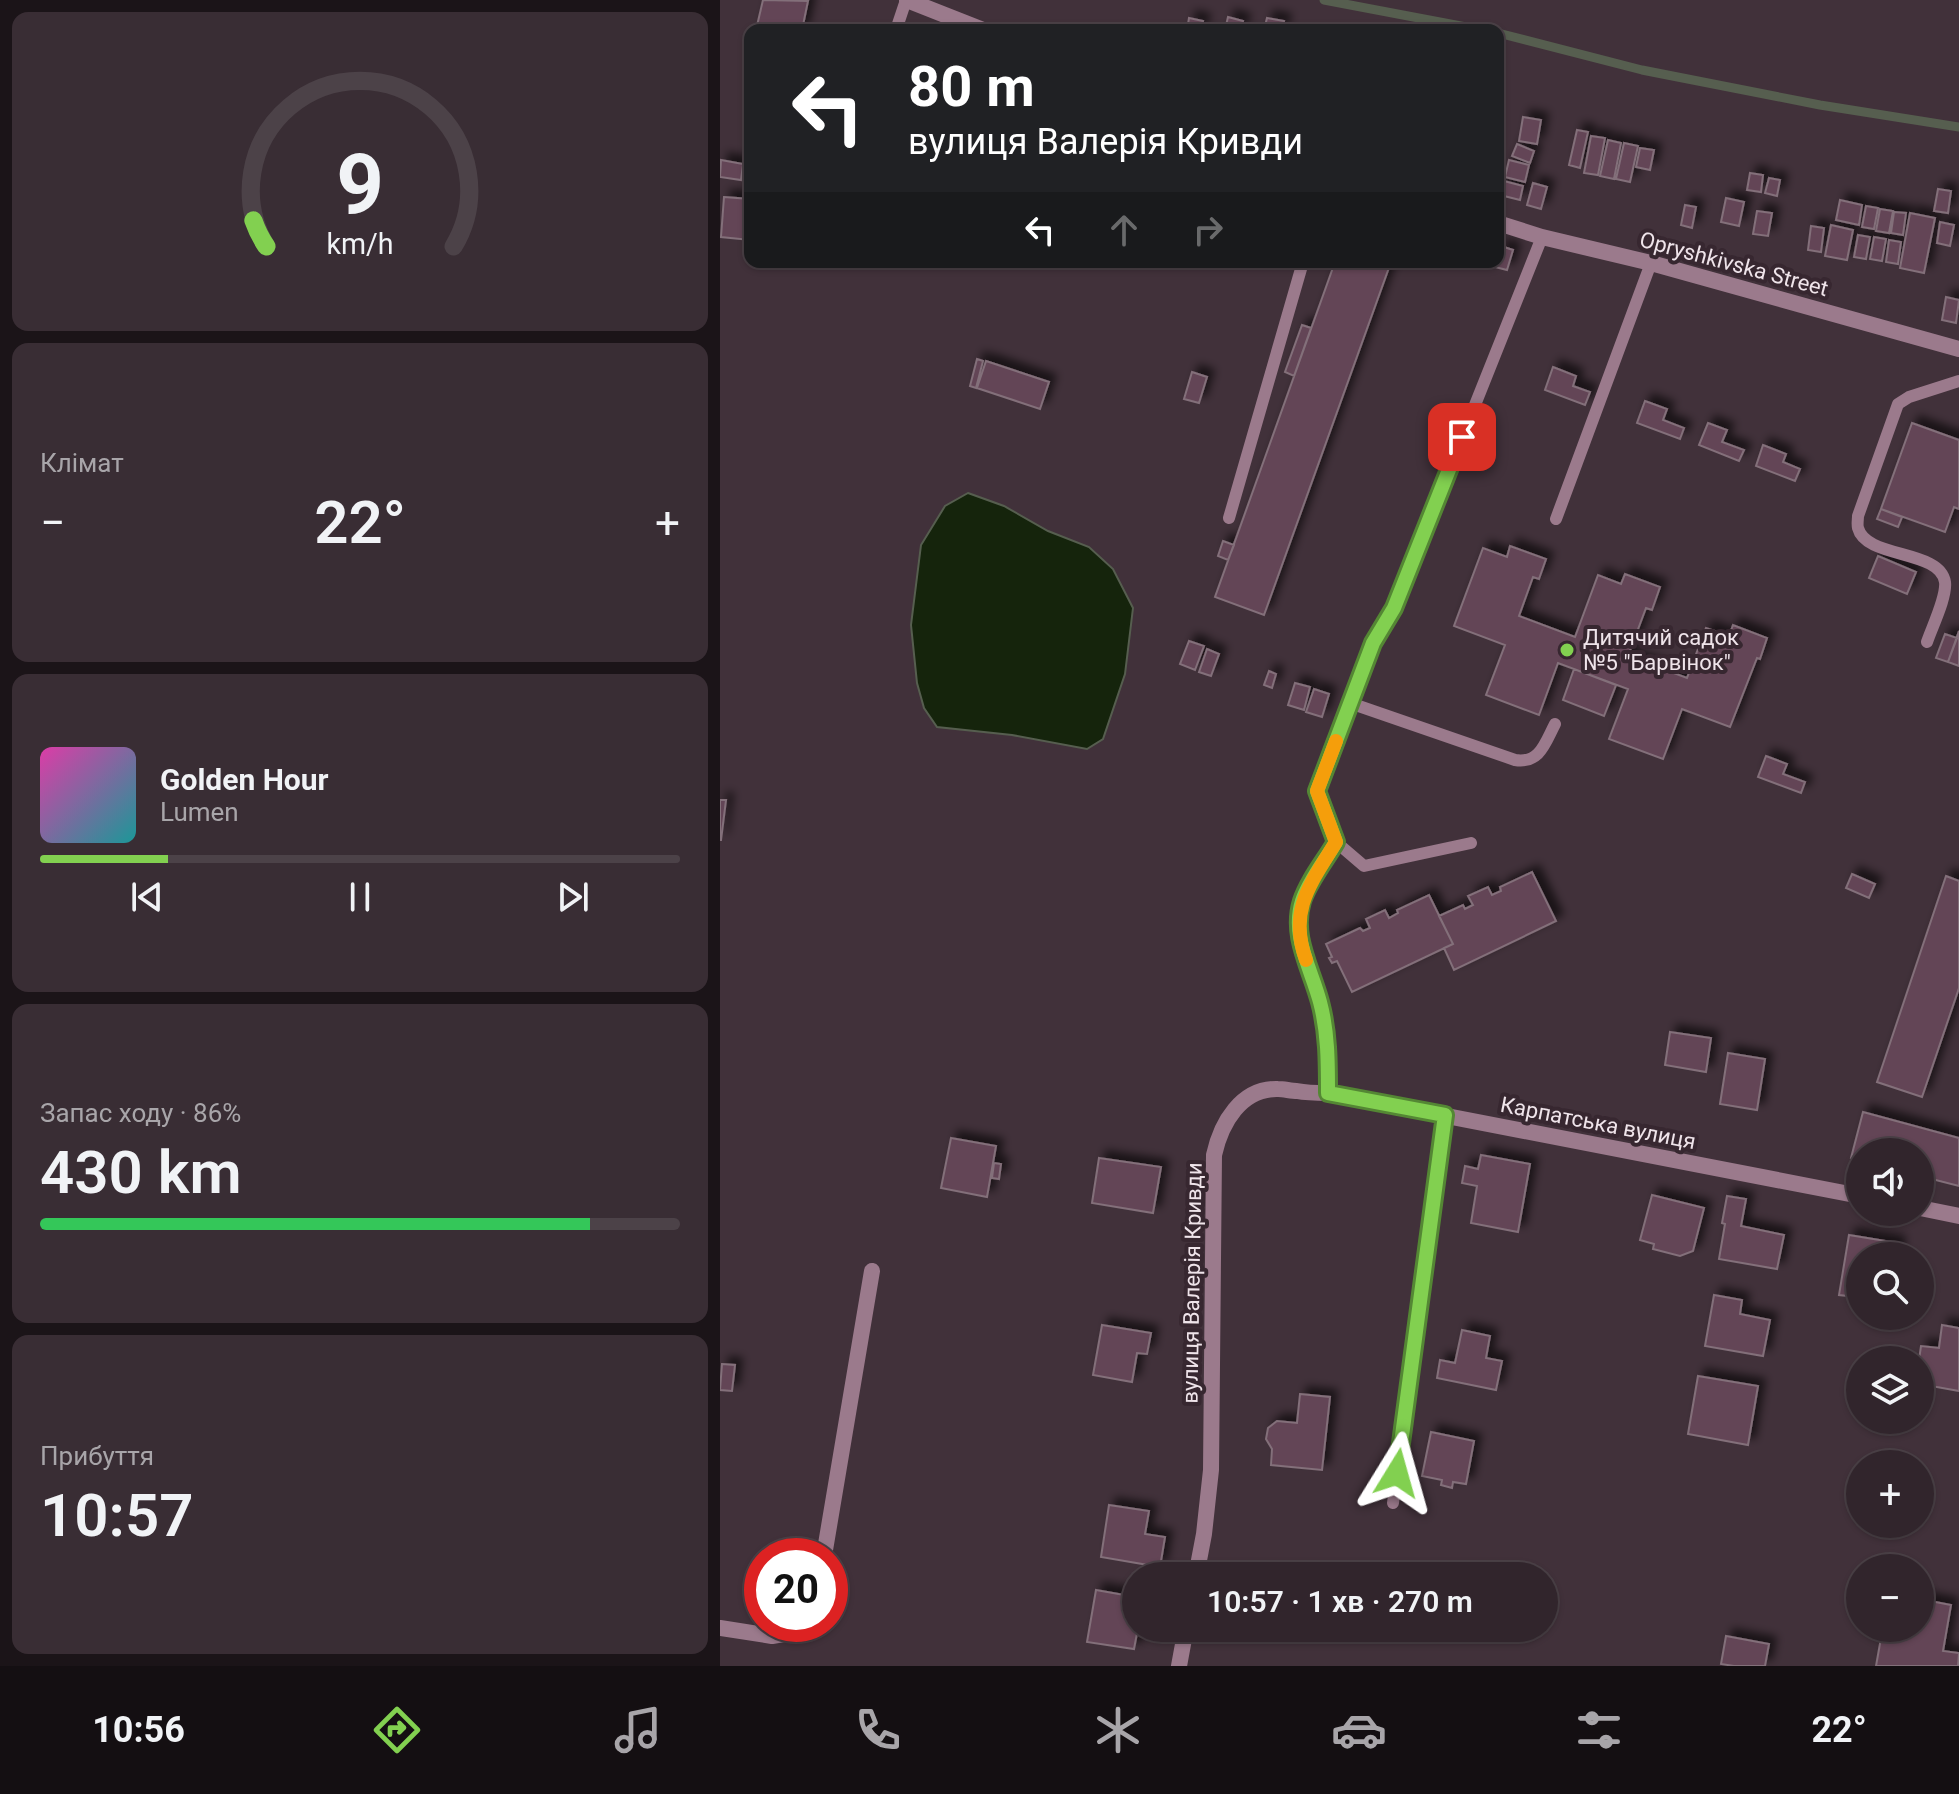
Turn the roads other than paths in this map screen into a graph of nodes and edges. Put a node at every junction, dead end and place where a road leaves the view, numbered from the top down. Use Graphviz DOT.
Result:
graph roads {
  1 [pos="906,0"];
  2 [pos="898,24"];
  3 [pos="968,24"];
  4 [pos="1504,225"];
  5 [pos="1542,237"];
  6 [pos="1651,263"];
  7 [pos="1301,268"];
  8 [pos="1959,349"];
  9 [pos="1959,381"];
  10 [pos="1229,518"];
  11 [pos="1556,519"];
  12 [pos="1927,642"];
  13 [pos="1350,703"];
  14 [pos="1555,724"];
  15 [pos="1336,842"];
  16 [pos="1471,843"];
  17 [pos="1328,1093"];
  18 [pos="1445,1115"];
  19 [pos="1846,1193"];
  20 [pos="1934,1211"];
  21 [pos="1959,1216"];
  22 [pos="872,1271"];
  23 [pos="1393,1503"];
  24 [pos="827,1538"];
  25 [pos="1199,1562"];
  26 [pos="720,1628"];
  27 [pos="744,1632"];
  28 [pos="1183,1642"];
  29 [pos="1179,1666"];
  1 -- 2 [label="lane"];
  1 -- 3 [label="street"];
  4 -- 5 [label="street, Opryshkivska Street"];
  5 -- 6 [label="street, Opryshkivska Street"];
  5 -- 13 [label="lane"];
  6 -- 8 [label="street, Opryshkivska Street"];
  6 -- 11 [label="lane"];
  7 -- 10 [label="lane"];
  9 -- 12 [label="lane"];
  13 -- 14 [label="lane"];
  13 -- 15 [label="lane"];
  15 -- 16 [label="lane"];
  15 -- 17 [label="lane"];
  17 -- 18 [label="street"];
  17 -- 25 [label="street, вулиця Валерія Кривди"];
  18 -- 19 [label="street"];
  18 -- 23 [label="lane"];
  20 -- 21 [label="street"];
  22 -- 24 [label="street"];
  26 -- 27 [label="street"];
  28 -- 29 [label="street"];
}
